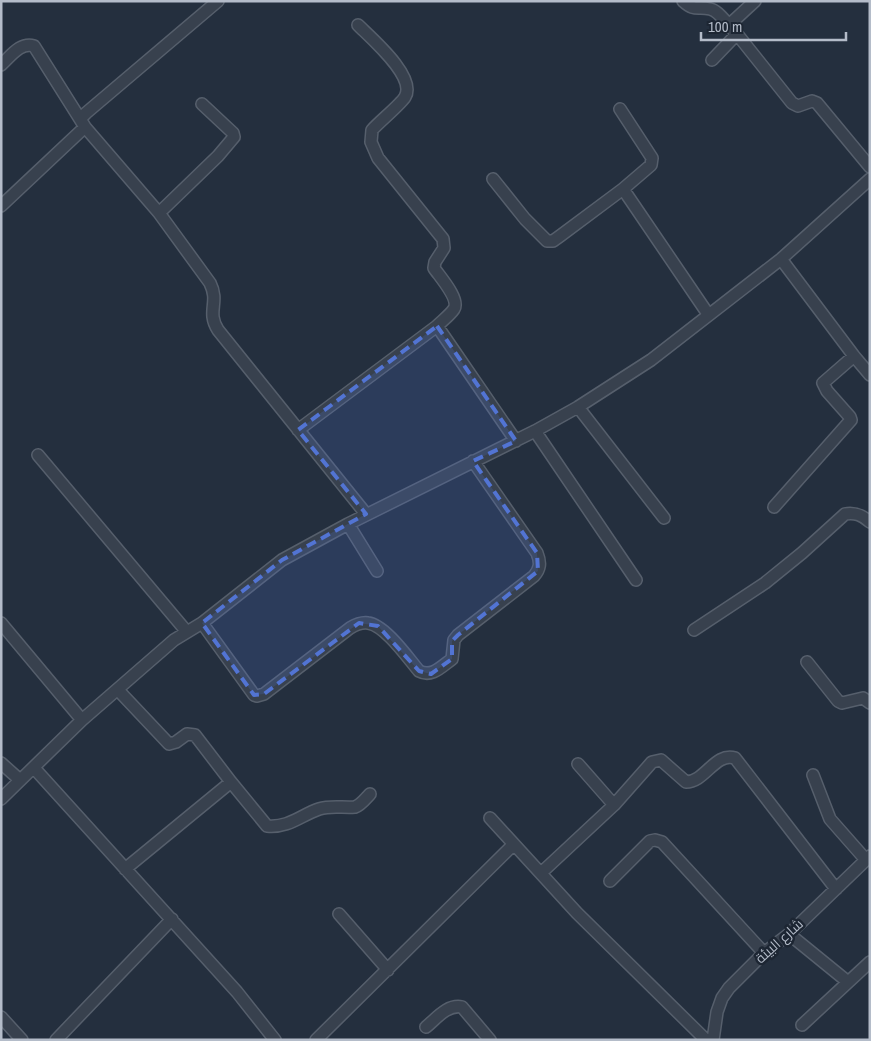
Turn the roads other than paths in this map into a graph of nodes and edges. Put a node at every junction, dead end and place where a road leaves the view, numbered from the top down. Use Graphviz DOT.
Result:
graph roads {
  1 [pos="218,1"];
  2 [pos="683,1"];
  3 [pos="755,1"];
  4 [pos="358,25"];
  5 [pos="729,25"];
  6 [pos="737,34"];
  7 [pos="712,60"];
  8 [pos="1,65"];
  9 [pos="202,104"];
  10 [pos="620,109"];
  11 [pos="82,123"];
  12 [pos="870,167"];
  13 [pos="493,179"];
  14 [pos="870,179"];
  15 [pos="623,189"];
  16 [pos="1,206"];
  17 [pos="159,213"];
  18 [pos="781,260"];
  19 [pos="708,314"];
  20 [pos="437,326"];
  21 [pos="854,356"];
  22 [pos="870,374"];
  23 [pos="578,406"];
  24 [pos="298,430"];
  25 [pos="535,431"];
  26 [pos="516,441"];
  27 [pos="38,455"];
  28 [pos="473,461"];
  29 [pos="774,506"];
  30 [pos="366,514"];
  31 [pos="664,518"];
  32 [pos="870,522"];
  33 [pos="348,524"];
  34 [pos="378,571"];
  35 [pos="636,580"];
  36 [pos="202,622"];
  37 [pos="1,623"];
  38 [pos="694,630"];
  39 [pos="187,632"];
  40 [pos="807,662"];
  41 [pos="118,690"];
  42 [pos="870,703"];
  43 [pos="82,720"];
  44 [pos="1,762"];
  45 [pos="578,764"];
  46 [pos="34,768"];
  47 [pos="813,775"];
  48 [pos="20,780"];
  49 [pos="231,782"];
  50 [pos="370,794"];
  51 [pos="1,799"];
  52 [pos="614,805"];
  53 [pos="490,818"];
  54 [pos="513,845"];
  55 [pos="868,858"];
  56 [pos="125,869"];
  57 [pos="541,873"];
  58 [pos="610,881"];
  59 [pos="836,889"];
  60 [pos="339,914"];
  61 [pos="172,919"];
  62 [pos="789,934"];
  63 [pos="764,953"];
  64 [pos="870,962"];
  65 [pos="388,970"];
  66 [pos="848,982"];
  67 [pos="1,1017"];
  68 [pos="802,1024"];
  69 [pos="426,1028"];
  70 [pos="22,1040"];
  71 [pos="56,1040"];
  72 [pos="274,1040"];
  73 [pos="316,1040"];
  74 [pos="490,1040"];
  75 [pos="706,1040"];
  76 [pos="713,1040"];
  1 -- 11 [label="street"];
  2 -- 5 [label="street"];
  3 -- 5 [label="street"];
  4 -- 20 [label="street"];
  5 -- 6 [label="street"];
  6 -- 7 [label="street"];
  6 -- 12 [label="street"];
  8 -- 11 [label="street"];
  9 -- 17 [label="street"];
  10 -- 15 [label="street"];
  11 -- 16 [label="street"];
  11 -- 17 [label="street"];
  13 -- 15 [label="street"];
  14 -- 18 [label="street"];
  15 -- 19 [label="street"];
  17 -- 24 [label="street"];
  18 -- 19 [label="street"];
  18 -- 21 [label="street"];
  19 -- 23 [label="street"];
  20 -- 24 [label="street"];
  20 -- 26 [label="street"];
  21 -- 22 [label="street"];
  21 -- 29 [label="street"];
  23 -- 25 [label="street"];
  23 -- 31 [label="street"];
  24 -- 30 [label="street"];
  25 -- 26 [label="street"];
  25 -- 35 [label="street"];
  26 -- 28 [label="street"];
  27 -- 39 [label="street"];
  28 -- 30 [label="street"];
  28 -- 36 [label="street"];
  30 -- 33 [label="street"];
  32 -- 38 [label="street"];
  33 -- 34 [label="street"];
  33 -- 36 [label="street"];
  36 -- 39 [label="street"];
  37 -- 43 [label="street"];
  39 -- 41 [label="street"];
  40 -- 42 [label="street"];
  41 -- 43 [label="street"];
  41 -- 49 [label="street"];
  43 -- 46 [label="street"];
  44 -- 48 [label="street"];
  45 -- 52 [label="street"];
  46 -- 48 [label="street"];
  46 -- 56 [label="street"];
  47 -- 55 [label="street"];
  48 -- 51 [label="street"];
  49 -- 50 [label="street"];
  49 -- 56 [label="street"];
  52 -- 57 [label="street"];
  52 -- 59 [label="street"];
  53 -- 54 [label="street"];
  54 -- 57 [label="street"];
  54 -- 65 [label="street"];
  55 -- 59 [label="street, شارع البيئة"];
  56 -- 61 [label="street"];
  57 -- 75 [label="street"];
  58 -- 63 [label="street"];
  59 -- 62 [label="street, شارع البيئة"];
  60 -- 65 [label="street"];
  61 -- 71 [label="street"];
  61 -- 72 [label="street"];
  62 -- 63 [label="street, شارع البيئة"];
  62 -- 66 [label="street"];
  63 -- 76 [label="street, شارع البيئة"];
  64 -- 66 [label="street"];
  65 -- 73 [label="street"];
  66 -- 68 [label="street"];
  67 -- 70 [label="street"];
  69 -- 74 [label="street"];
}
